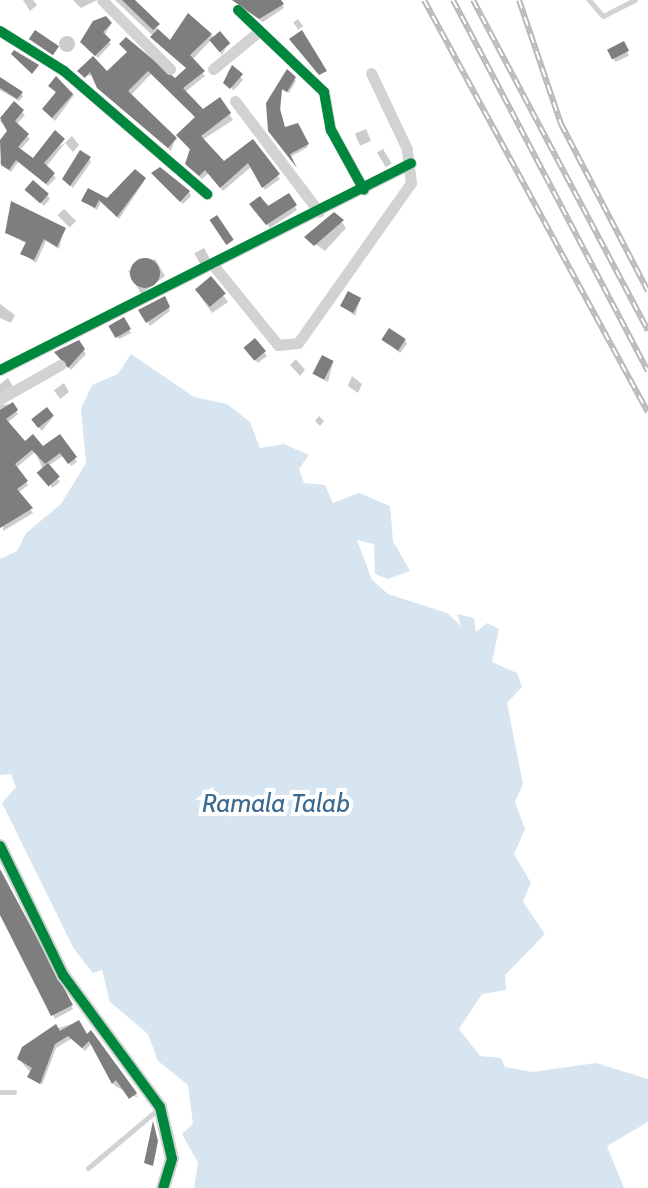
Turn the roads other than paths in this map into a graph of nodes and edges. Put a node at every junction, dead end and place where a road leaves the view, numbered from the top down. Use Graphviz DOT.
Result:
graph roads {
  1 [pos="102,0"];
  2 [pos="589,0"];
  3 [pos="635,0"];
  4 [pos="238,10"];
  5 [pos="0,31"];
  6 [pos="258,32"];
  7 [pos="170,69"];
  8 [pos="213,69"];
  9 [pos="371,73"];
  10 [pos="235,101"];
  11 [pos="411,163"];
  12 [pos="364,190"];
  13 [pos="207,194"];
  14 [pos="319,212"];
  15 [pos="213,265"];
  16 [pos="60,365"];
  17 [pos="0,370"];
  18 [pos="0,399"];
  19 [pos="0,846"];
  20 [pos="0,1092"];
  21 [pos="14,1092"];
  22 [pos="160,1107"];
  23 [pos="88,1168"];
  24 [pos="163,1188"];
  1 -- 7 [label="street"];
  2 -- 3 [label="lane"];
  4 -- 6 [label="street"];
  5 -- 13 [label="street"];
  6 -- 8 [label="street"];
  6 -- 12 [label="street"];
  9 -- 11 [label="street"];
  10 -- 14 [label="street"];
  11 -- 12 [label="street"];
  11 -- 15 [label="street"];
  12 -- 14 [label="street"];
  14 -- 15 [label="street"];
  15 -- 17 [label="street"];
  16 -- 18 [label="street"];
  19 -- 22 [label="street"];
  20 -- 21 [label="lane"];
  22 -- 23 [label="lane"];
  22 -- 24 [label="street"];
}
